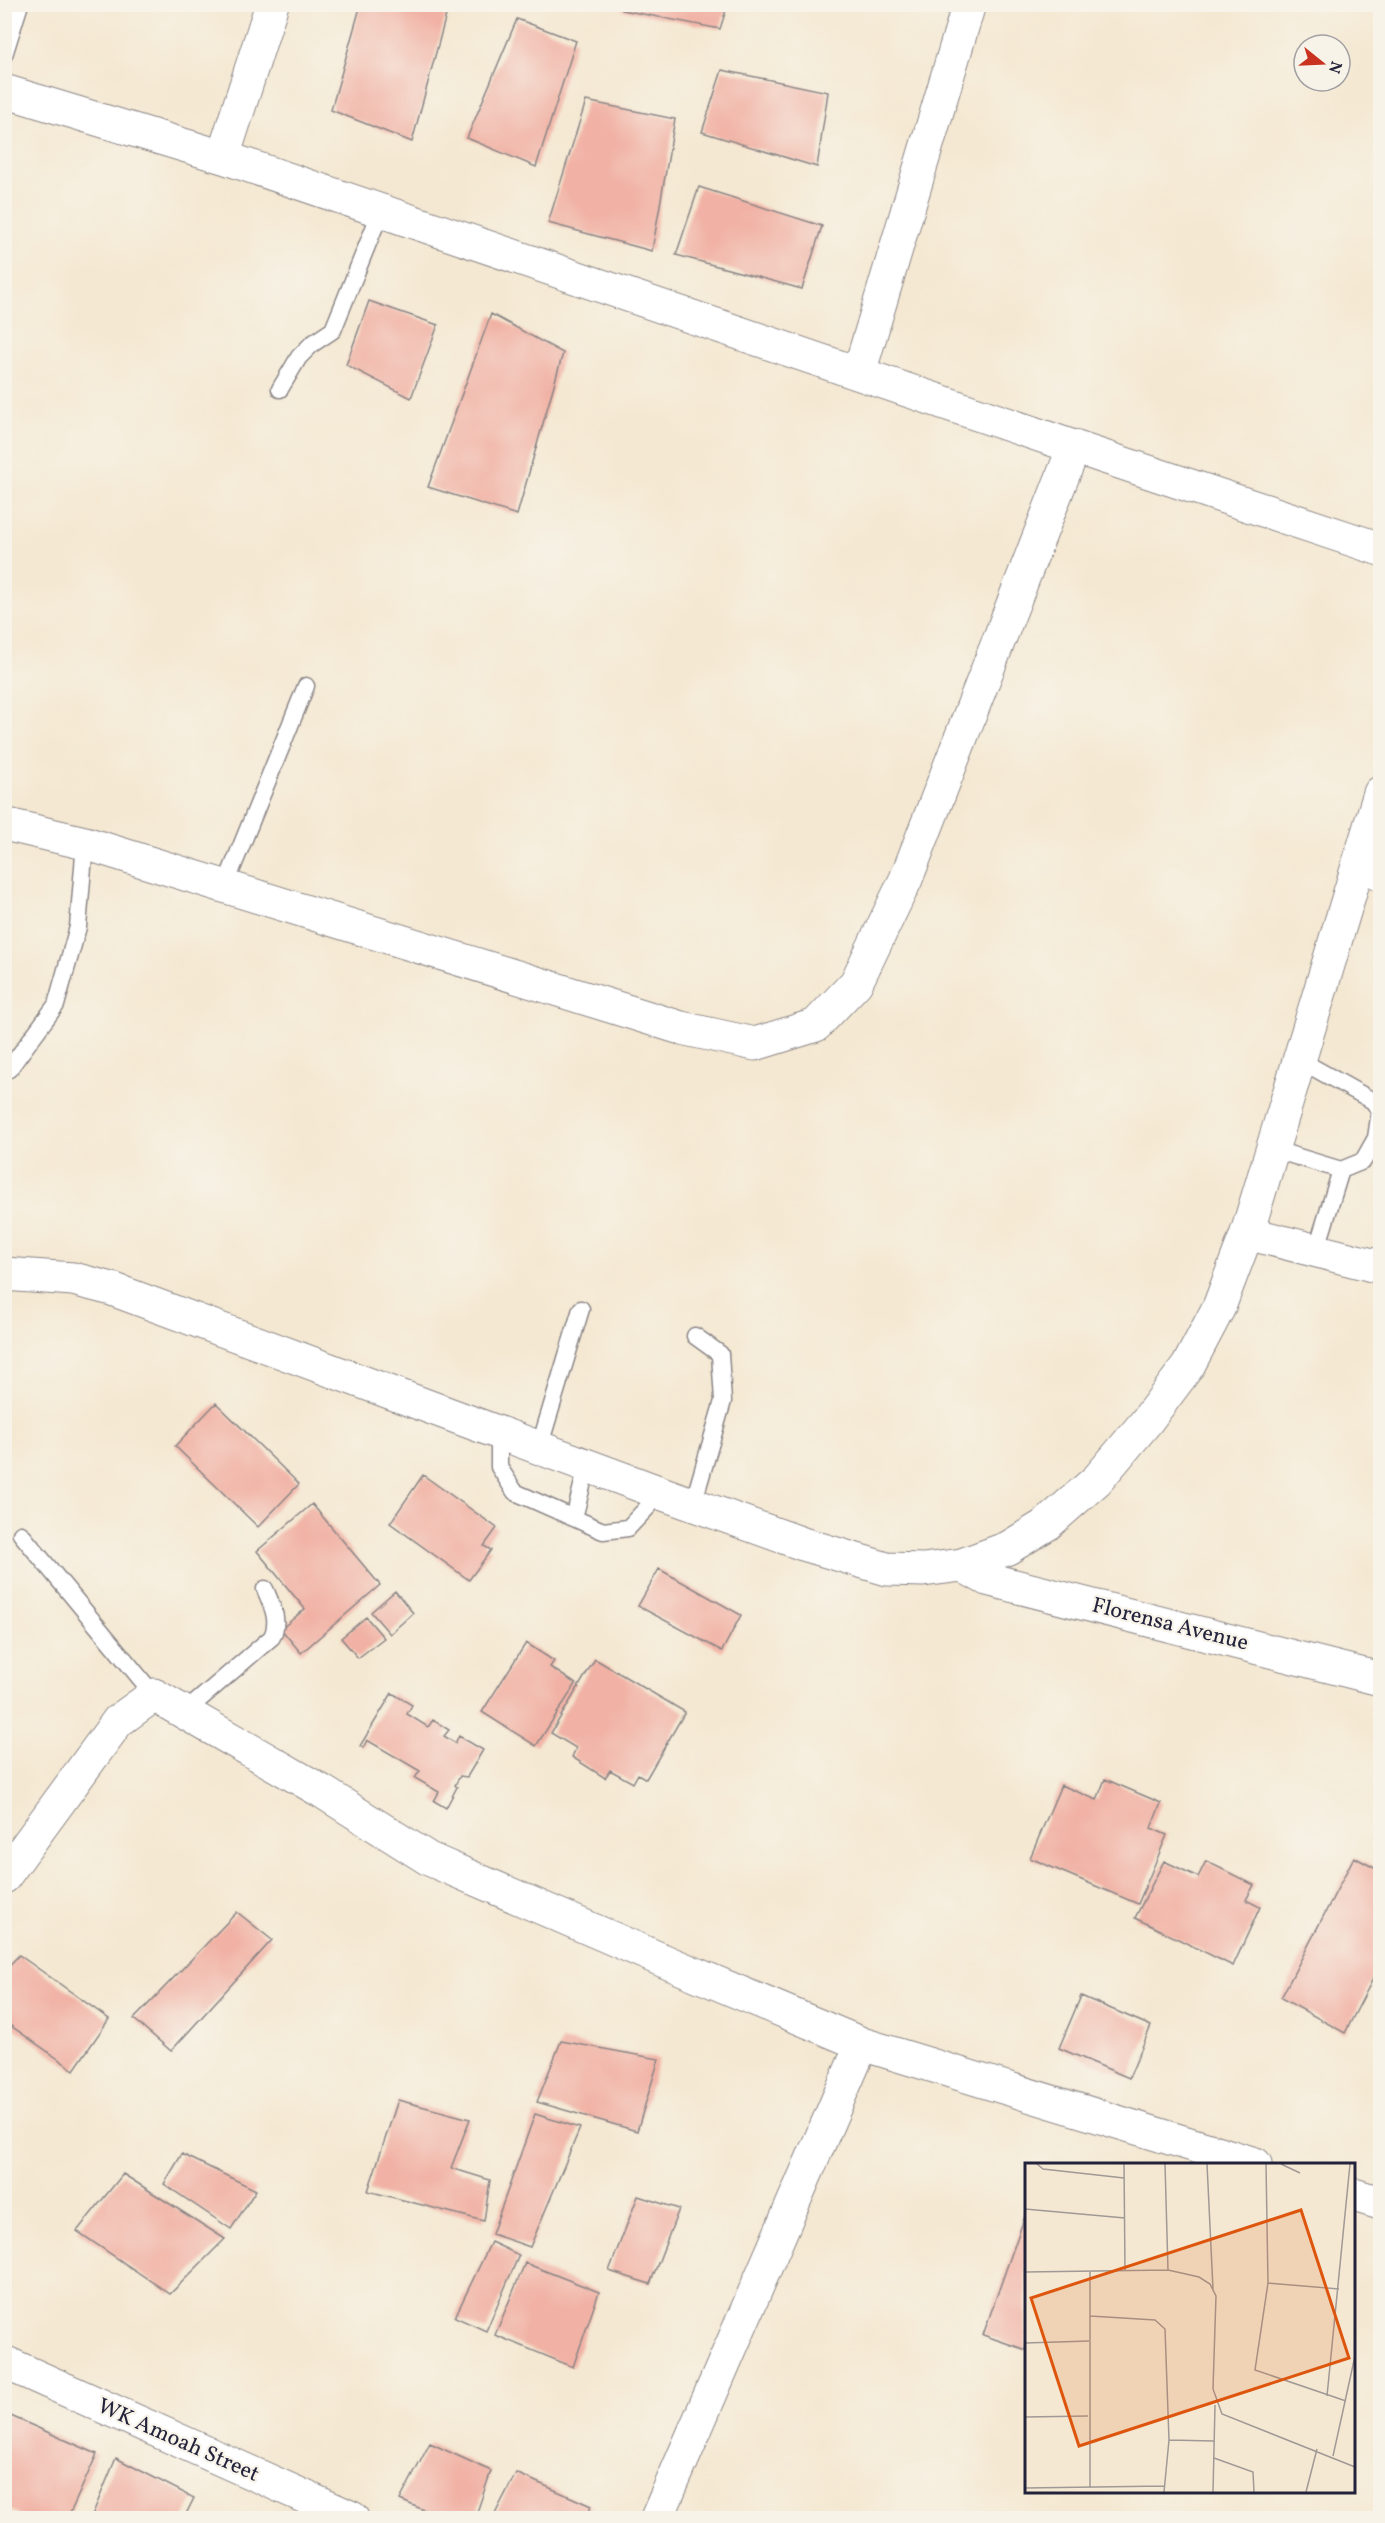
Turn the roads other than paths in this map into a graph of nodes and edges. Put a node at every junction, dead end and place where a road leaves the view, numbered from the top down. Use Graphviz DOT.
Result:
graph roads {
  1 [pos="20,4"];
  2 [pos="272,4"];
  3 [pos="969,4"];
  4 [pos="4,55"];
  5 [pos="4,91"];
  6 [pos="223,157"];
  7 [pos="381,211"];
  8 [pos="859,373"];
  9 [pos="280,389"];
  10 [pos="1074,447"];
  11 [pos="1380,549"];
  12 [pos="306,686"];
  13 [pos="1380,792"];
  14 [pos="4,824"];
  15 [pos="85,843"];
  16 [pos="1370,869"];
  17 [pos="225,886"];
  18 [pos="1298,1059"];
  19 [pos="4,1071"];
  20 [pos="1272,1149"];
  21 [pos="1341,1170"];
  22 [pos="1247,1233"];
  23 [pos="1316,1251"];
  24 [pos="1380,1267"];
  25 [pos="4,1274"];
  26 [pos="581,1309"];
  27 [pos="695,1336"];
  28 [pos="499,1433"];
  29 [pos="539,1448"];
  30 [pos="587,1466"];
  31 [pos="661,1493"];
  32 [pos="693,1504"];
  33 [pos="574,1518"];
  34 [pos="21,1534"];
  35 [pos="962,1565"];
  36 [pos="266,1589"];
  37 [pos="1380,1679"];
  38 [pos="154,1695"];
  39 [pos="186,1711"];
  40 [pos="4,1877"];
  41 [pos="862,2044"];
  42 [pos="1252,2163"];
  43 [pos="1355,2196"];
  44 [pos="1380,2203"];
  45 [pos="4,2362"];
  46 [pos="352,2518"];
  47 [pos="657,2518"];
  1 -- 4 [label="lane"];
  2 -- 6 [label="street"];
  3 -- 8 [label="street"];
  5 -- 6 [label="street"];
  6 -- 7 [label="street"];
  7 -- 8 [label="street"];
  7 -- 9 [label="lane"];
  8 -- 10 [label="street"];
  10 -- 11 [label="street"];
  10 -- 17 [label="street"];
  12 -- 17 [label="lane"];
  13 -- 16 [label="street"];
  14 -- 15 [label="street"];
  15 -- 17 [label="street"];
  15 -- 19 [label="lane"];
  16 -- 18 [label="street"];
  18 -- 20 [label="street"];
  18 -- 21 [label="lane"];
  20 -- 21 [label="lane"];
  20 -- 22 [label="street"];
  21 -- 23 [label="lane"];
  22 -- 23 [label="street"];
  22 -- 35 [label="street"];
  23 -- 24 [label="street"];
  25 -- 28 [label="street"];
  26 -- 29 [label="lane"];
  27 -- 32 [label="lane"];
  28 -- 29 [label="street"];
  28 -- 33 [label="lane"];
  29 -- 30 [label="street"];
  30 -- 31 [label="street"];
  30 -- 33 [label="lane"];
  31 -- 32 [label="street"];
  31 -- 33 [label="lane"];
  32 -- 35 [label="street"];
  34 -- 38 [label="lane"];
  35 -- 37 [label="street, Florensa Avenue"];
  36 -- 39 [label="lane"];
  38 -- 39 [label="street"];
  38 -- 40 [label="street"];
  39 -- 41 [label="street"];
  41 -- 42 [label="street"];
  41 -- 47 [label="street"];
  43 -- 44 [label="street"];
  45 -- 46 [label="street, WK Amoah Street"];
}
